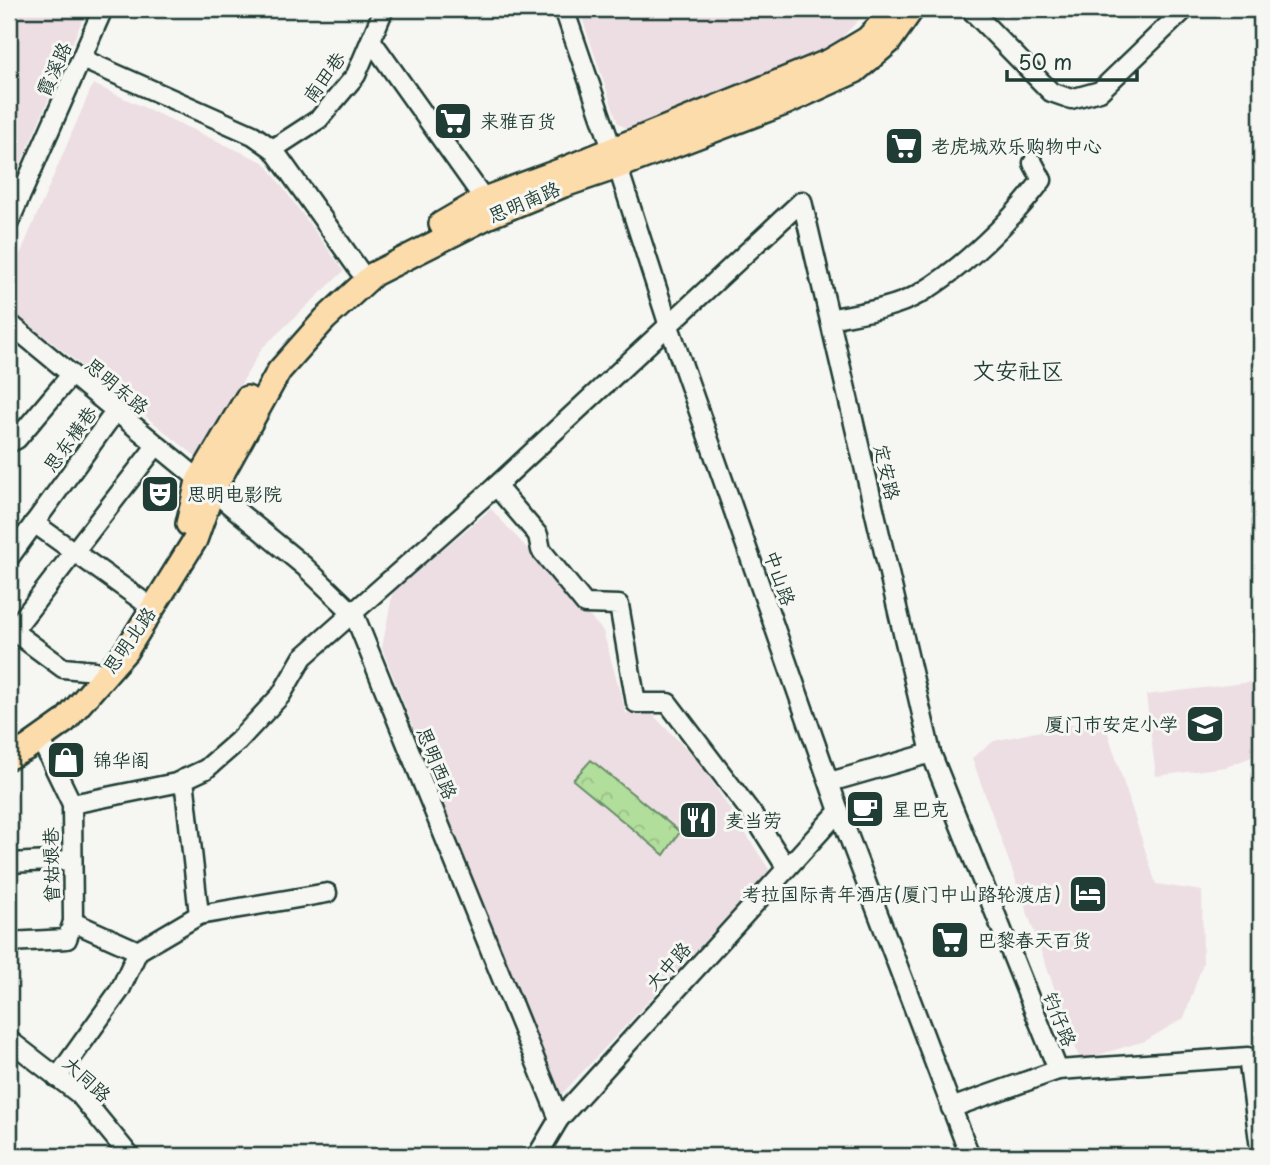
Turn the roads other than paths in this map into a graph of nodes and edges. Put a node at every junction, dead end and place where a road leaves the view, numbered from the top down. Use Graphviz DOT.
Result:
graph roads {
  1 [pos="103,9"];
  2 [pos="384,9"];
  3 [pos="564,9"];
  4 [pos="895,9"];
  5 [pos="912,9"];
  6 [pos="970,9"];
  7 [pos="1185,9"];
  8 [pos="372,40"];
  9 [pos="82,59"];
  10 [pos="273,149"];
  11 [pos="615,158"];
  12 [pos="1032,163"];
  13 [pos="484,199"];
  14 [pos="9,222"];
  15 [pos="359,270"];
  16 [pos="830,319"];
  17 [pos="9,323"];
  18 [pos="669,326"];
  19 [pos="71,375"];
  20 [pos="115,412"];
  21 [pos="9,443"];
  22 [pos="156,446"];
  23 [pos="205,486"];
  24 [pos="496,486"];
  25 [pos="34,523"];
  26 [pos="74,553"];
  27 [pos="9,558"];
  28 [pos="144,602"];
  29 [pos="354,614"];
  30 [pos="11,627"];
  31 [pos="95,671"];
  32 [pos="40,738"];
  33 [pos="9,741"];
  34 [pos="931,753"];
  35 [pos="9,757"];
  36 [pos="184,779"];
  37 [pos="830,782"];
  38 [pos="72,804"];
  39 [pos="839,811"];
  40 [pos="72,860"];
  41 [pos="9,863"];
  42 [pos="786,867"];
  43 [pos="327,893"];
  44 [pos="199,915"];
  45 [pos="73,922"];
  46 [pos="9,942"];
  47 [pos="138,951"];
  48 [pos="9,1040"];
  49 [pos="1058,1070"];
  50 [pos="57,1078"];
  51 [pos="951,1108"];
  52 [pos="559,1119"];
  53 [pos="542,1154"];
  54 [pos="130,1156"];
  55 [pos="970,1156"];
  56 [pos="1261,1156"];
  1 -- 9 [label="street, 霞溪路"];
  2 -- 8 [label="street, 南田巷"];
  3 -- 11 [label="street, 中山路"];
  4 -- 11 [label="main road, 思明南路"];
  5 -- 11 [label="main road, 思明南路"];
  6 -- 7 [label="street"];
  8 -- 10 [label="street, 南田巷"];
  8 -- 13 [label="street"];
  9 -- 10 [label="street"];
  9 -- 14 [label="street, 霞溪路"];
  10 -- 15 [label="street"];
  11 -- 13 [label="main road, 思明南路"];
  11 -- 18 [label="street, 中山路"];
  11 -- 23 [label="main road, 思明南路"];
  12 -- 16 [label="street"];
  13 -- 15 [label="main road, 思明南路"];
  15 -- 23 [label="main road, 思明南路"];
  16 -- 18 [label="street, 定安路"];
  16 -- 34 [label="street, 定安路"];
  17 -- 19 [label="street, 思明东路"];
  18 -- 24 [label="street"];
  18 -- 37 [label="street, 中山路"];
  19 -- 20 [label="street, 思明东路"];
  19 -- 21 [label="street"];
  20 -- 22 [label="street, 思明东路"];
  20 -- 25 [label="street, 思东横巷"];
  22 -- 23 [label="street, 思明东路"];
  22 -- 26 [label="street"];
  23 -- 28 [label="main road, 思明北路"];
  23 -- 29 [label="street, 思明西路"];
  23 -- 32 [label="main road, 思明北路"];
  24 -- 29 [label="street"];
  24 -- 42 [label="street"];
  25 -- 26 [label="street"];
  25 -- 27 [label="street, 思东横巷"];
  26 -- 28 [label="street"];
  26 -- 30 [label="street"];
  28 -- 31 [label="main road, 思明北路"];
  29 -- 36 [label="street"];
  29 -- 52 [label="street, 思明西路"];
  30 -- 31 [label="street"];
  31 -- 33 [label="main road, 思明北路"];
  32 -- 35 [label="main road, 思明北路"];
  32 -- 38 [label="street, 曾姑娘巷"];
  34 -- 37 [label="street"];
  34 -- 49 [label="street, 钓仔路"];
  36 -- 38 [label="street"];
  36 -- 44 [label="street"];
  37 -- 39 [label="street, 中山路"];
  38 -- 40 [label="street, 曾姑娘巷"];
  39 -- 42 [label="street, 大中路"];
  39 -- 51 [label="street, 中山路"];
  40 -- 41 [label="street"];
  40 -- 45 [label="street, 曾姑娘巷"];
  42 -- 52 [label="street, 大中路"];
  43 -- 44 [label="street"];
  44 -- 47 [label="street"];
  45 -- 46 [label="street, 曾姑娘巷"];
  45 -- 47 [label="street"];
  47 -- 50 [label="street"];
  48 -- 50 [label="street, 大同路"];
  49 -- 51 [label="street"];
  49 -- 56 [label="street, 钓仔路"];
  50 -- 54 [label="street, 大同路"];
  51 -- 55 [label="street, 中山路"];
  52 -- 53 [label="street, 大中路"];
}
